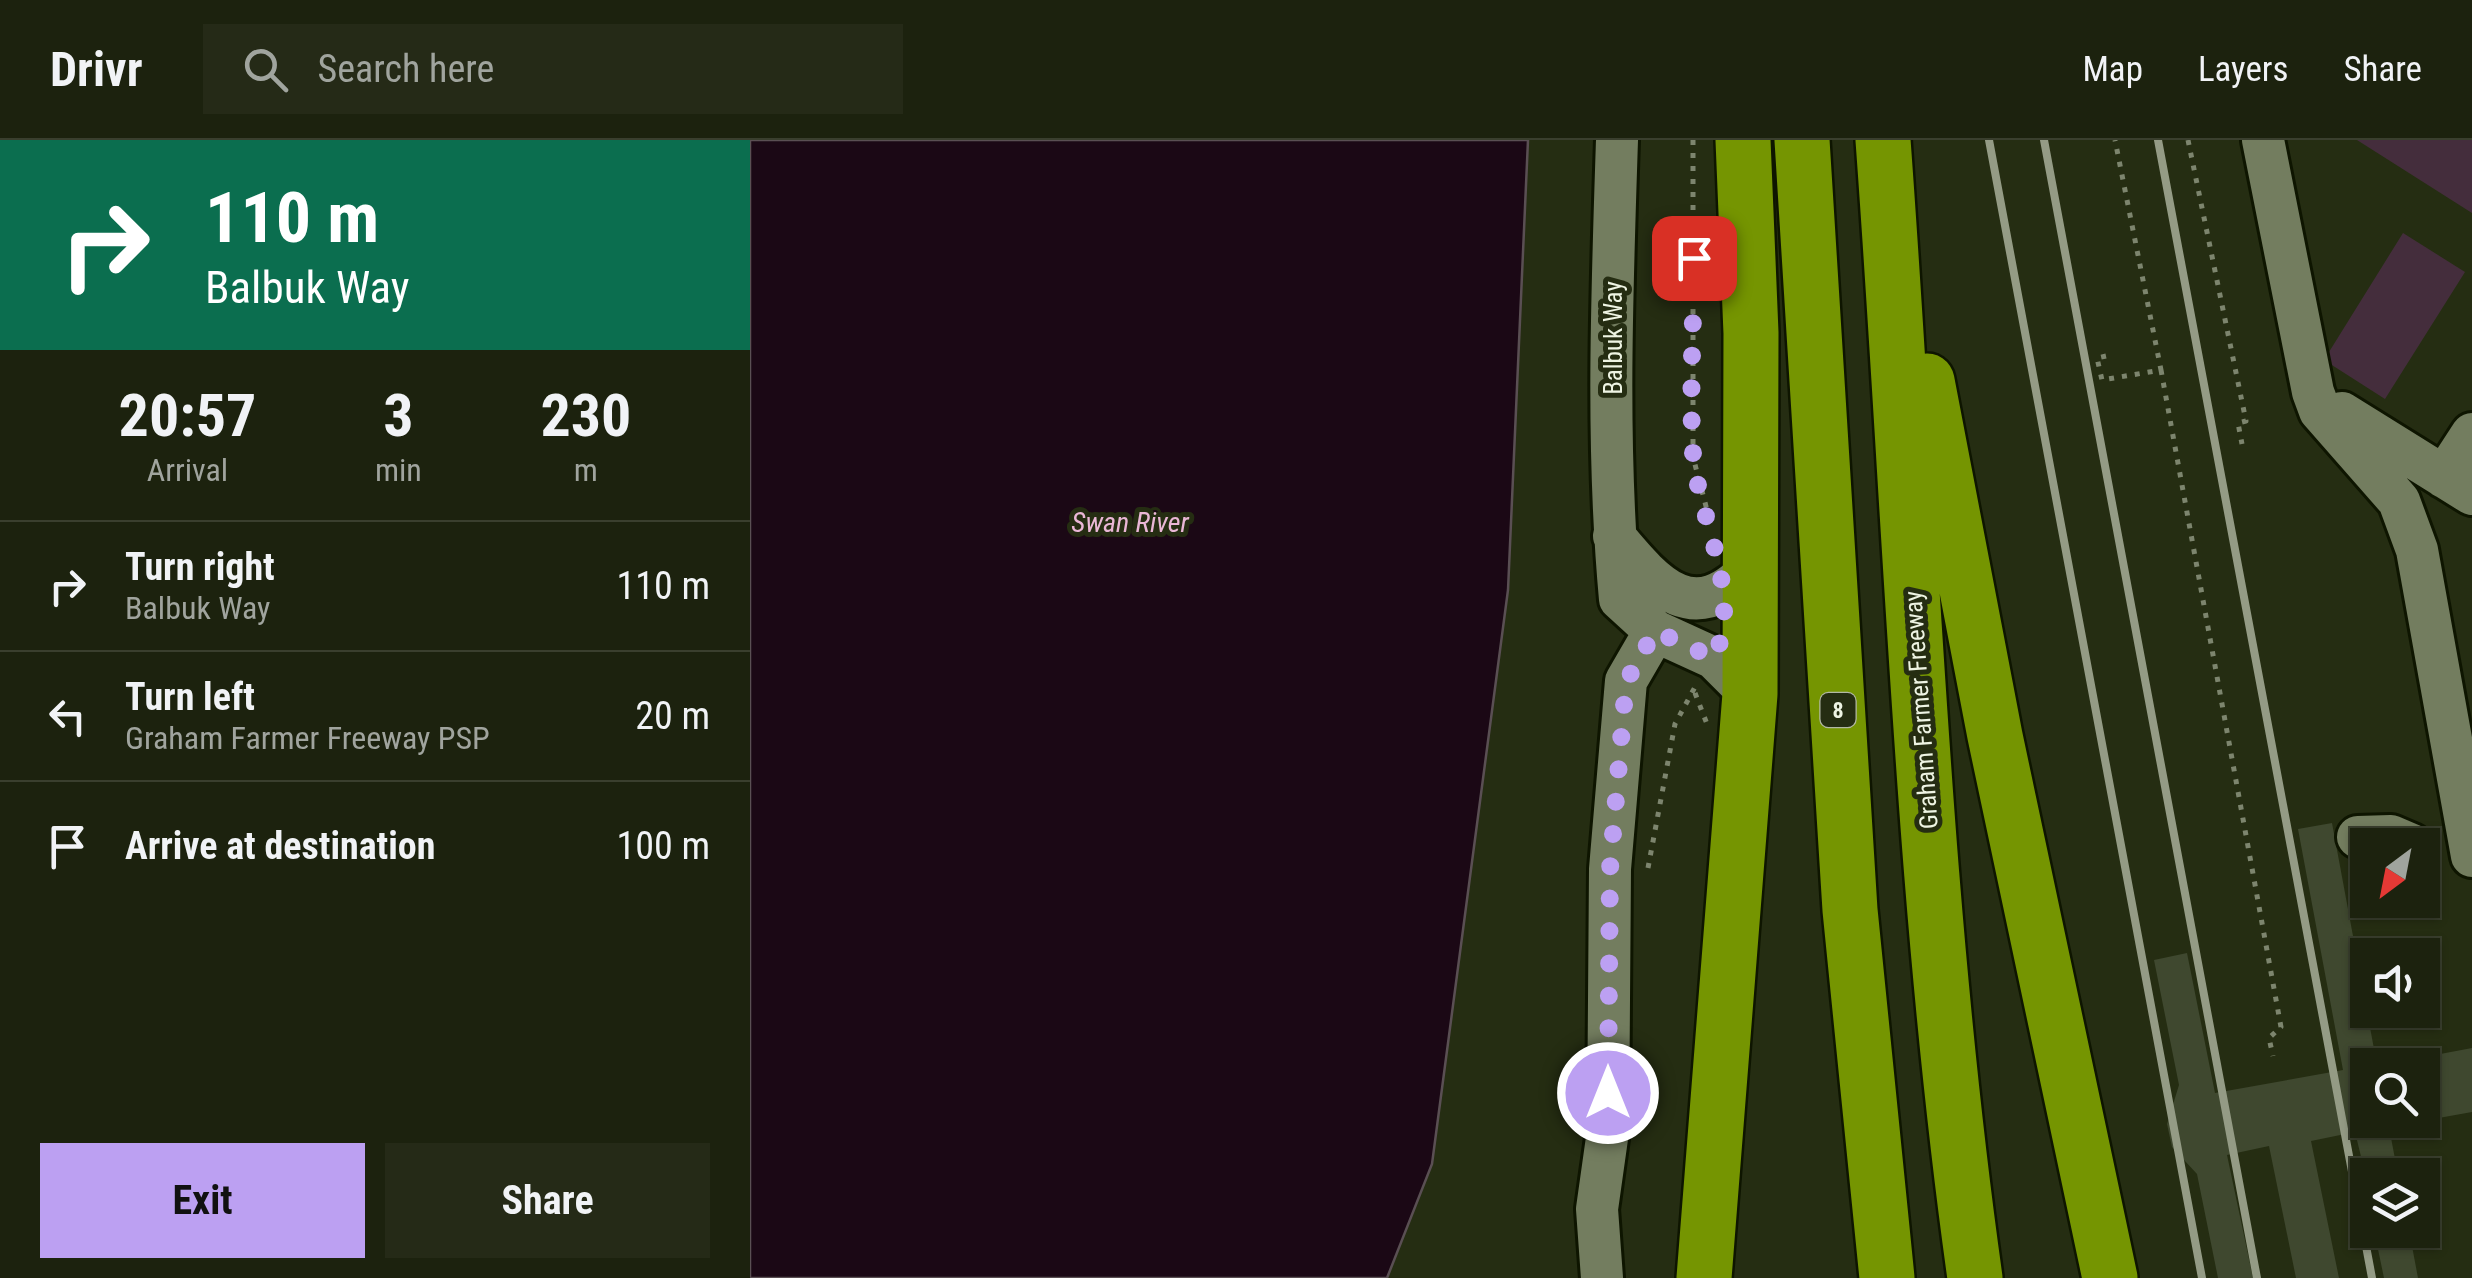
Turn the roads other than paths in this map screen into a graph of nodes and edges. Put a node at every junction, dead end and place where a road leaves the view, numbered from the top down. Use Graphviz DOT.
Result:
graph roads {
  1 [pos="1616,140"];
  2 [pos="1743,140"];
  3 [pos="1802,140"];
  4 [pos="2263,140"];
  5 [pos="2273,140"];
  6 [pos="1885,166"];
  7 [pos="2472,434"];
  8 [pos="2458,485"];
  9 [pos="1614,536"];
  10 [pos="1753,566"];
  11 [pos="1655,631"];
  12 [pos="1720,680"];
  13 [pos="2472,856"];
  14 [pos="2440,858"];
  15 [pos="2472,872"];
  16 [pos="1602,1278"];
  17 [pos="1704,1278"];
  18 [pos="1887,1278"];
  19 [pos="1975,1278"];
  20 [pos="2110,1278"];
  1 -- 9 [label="street, Balbuk Way"];
  2 -- 10 [label="highway"];
  3 -- 18 [label="highway, 8"];
  4 -- 13 [label="street"];
  5 -- 8 [label="street"];
  6 -- 19 [label="highway, Graham Farmer Freeway"];
  6 -- 20 [label="highway"];
  7 -- 8 [label="street"];
  9 -- 10 [label="street"];
  9 -- 11 [label="street, Balbuk Way"];
  10 -- 12 [label="highway"];
  11 -- 12 [label="street, Balbuk Way"];
  11 -- 16 [label="street"];
  12 -- 17 [label="highway"];
  14 -- 15 [label="street"];
}
